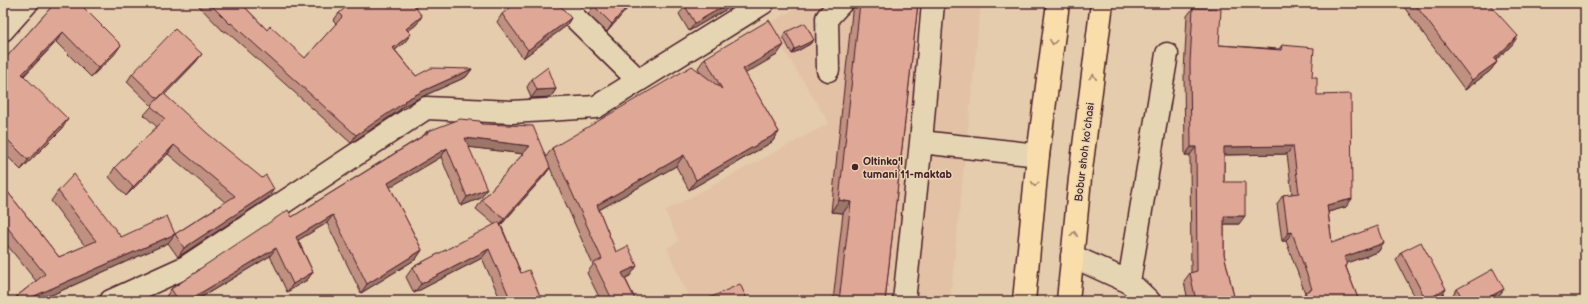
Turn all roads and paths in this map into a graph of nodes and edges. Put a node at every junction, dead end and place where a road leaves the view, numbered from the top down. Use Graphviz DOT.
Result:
graph roads {
  1 [pos="27,3"];
  2 [pos="562,3"];
  3 [pos="763,3"];
  4 [pos="841,3"];
  5 [pos="933,3"];
  6 [pos="1058,3"];
  7 [pos="1102,3"];
  8 [pos="3,30"];
  9 [pos="1167,54"];
  10 [pos="828,70"];
  11 [pos="638,80"];
  12 [pos="921,142"];
  13 [pos="1038,155"];
  14 [pos="1072,256"];
  15 [pos="1129,282"];
  16 [pos="111,301"];
  17 [pos="904,301"];
  18 [pos="1024,301"];
  19 [pos="1068,301"];
  20 [pos="1149,301"];
  1 -- 8 [label="street"];
  2 -- 11 [label="street"];
  3 -- 11 [label="street"];
  4 -- 10 [label="street"];
  5 -- 12 [label="street"];
  6 -- 13 [label="main road, one-way"];
  14 -- 7 [label="main road, Bobur shoh koʻchasi, one-way"];
  9 -- 15 [label="street"];
  11 -- 16 [label="street"];
  12 -- 13 [label="street"];
  12 -- 17 [label="street"];
  13 -- 18 [label="main road, one-way"];
  14 -- 15 [label="street"];
  14 -- 19 [label="main road, Bobur shoh koʻchasi"];
  15 -- 20 [label="street"];
}
